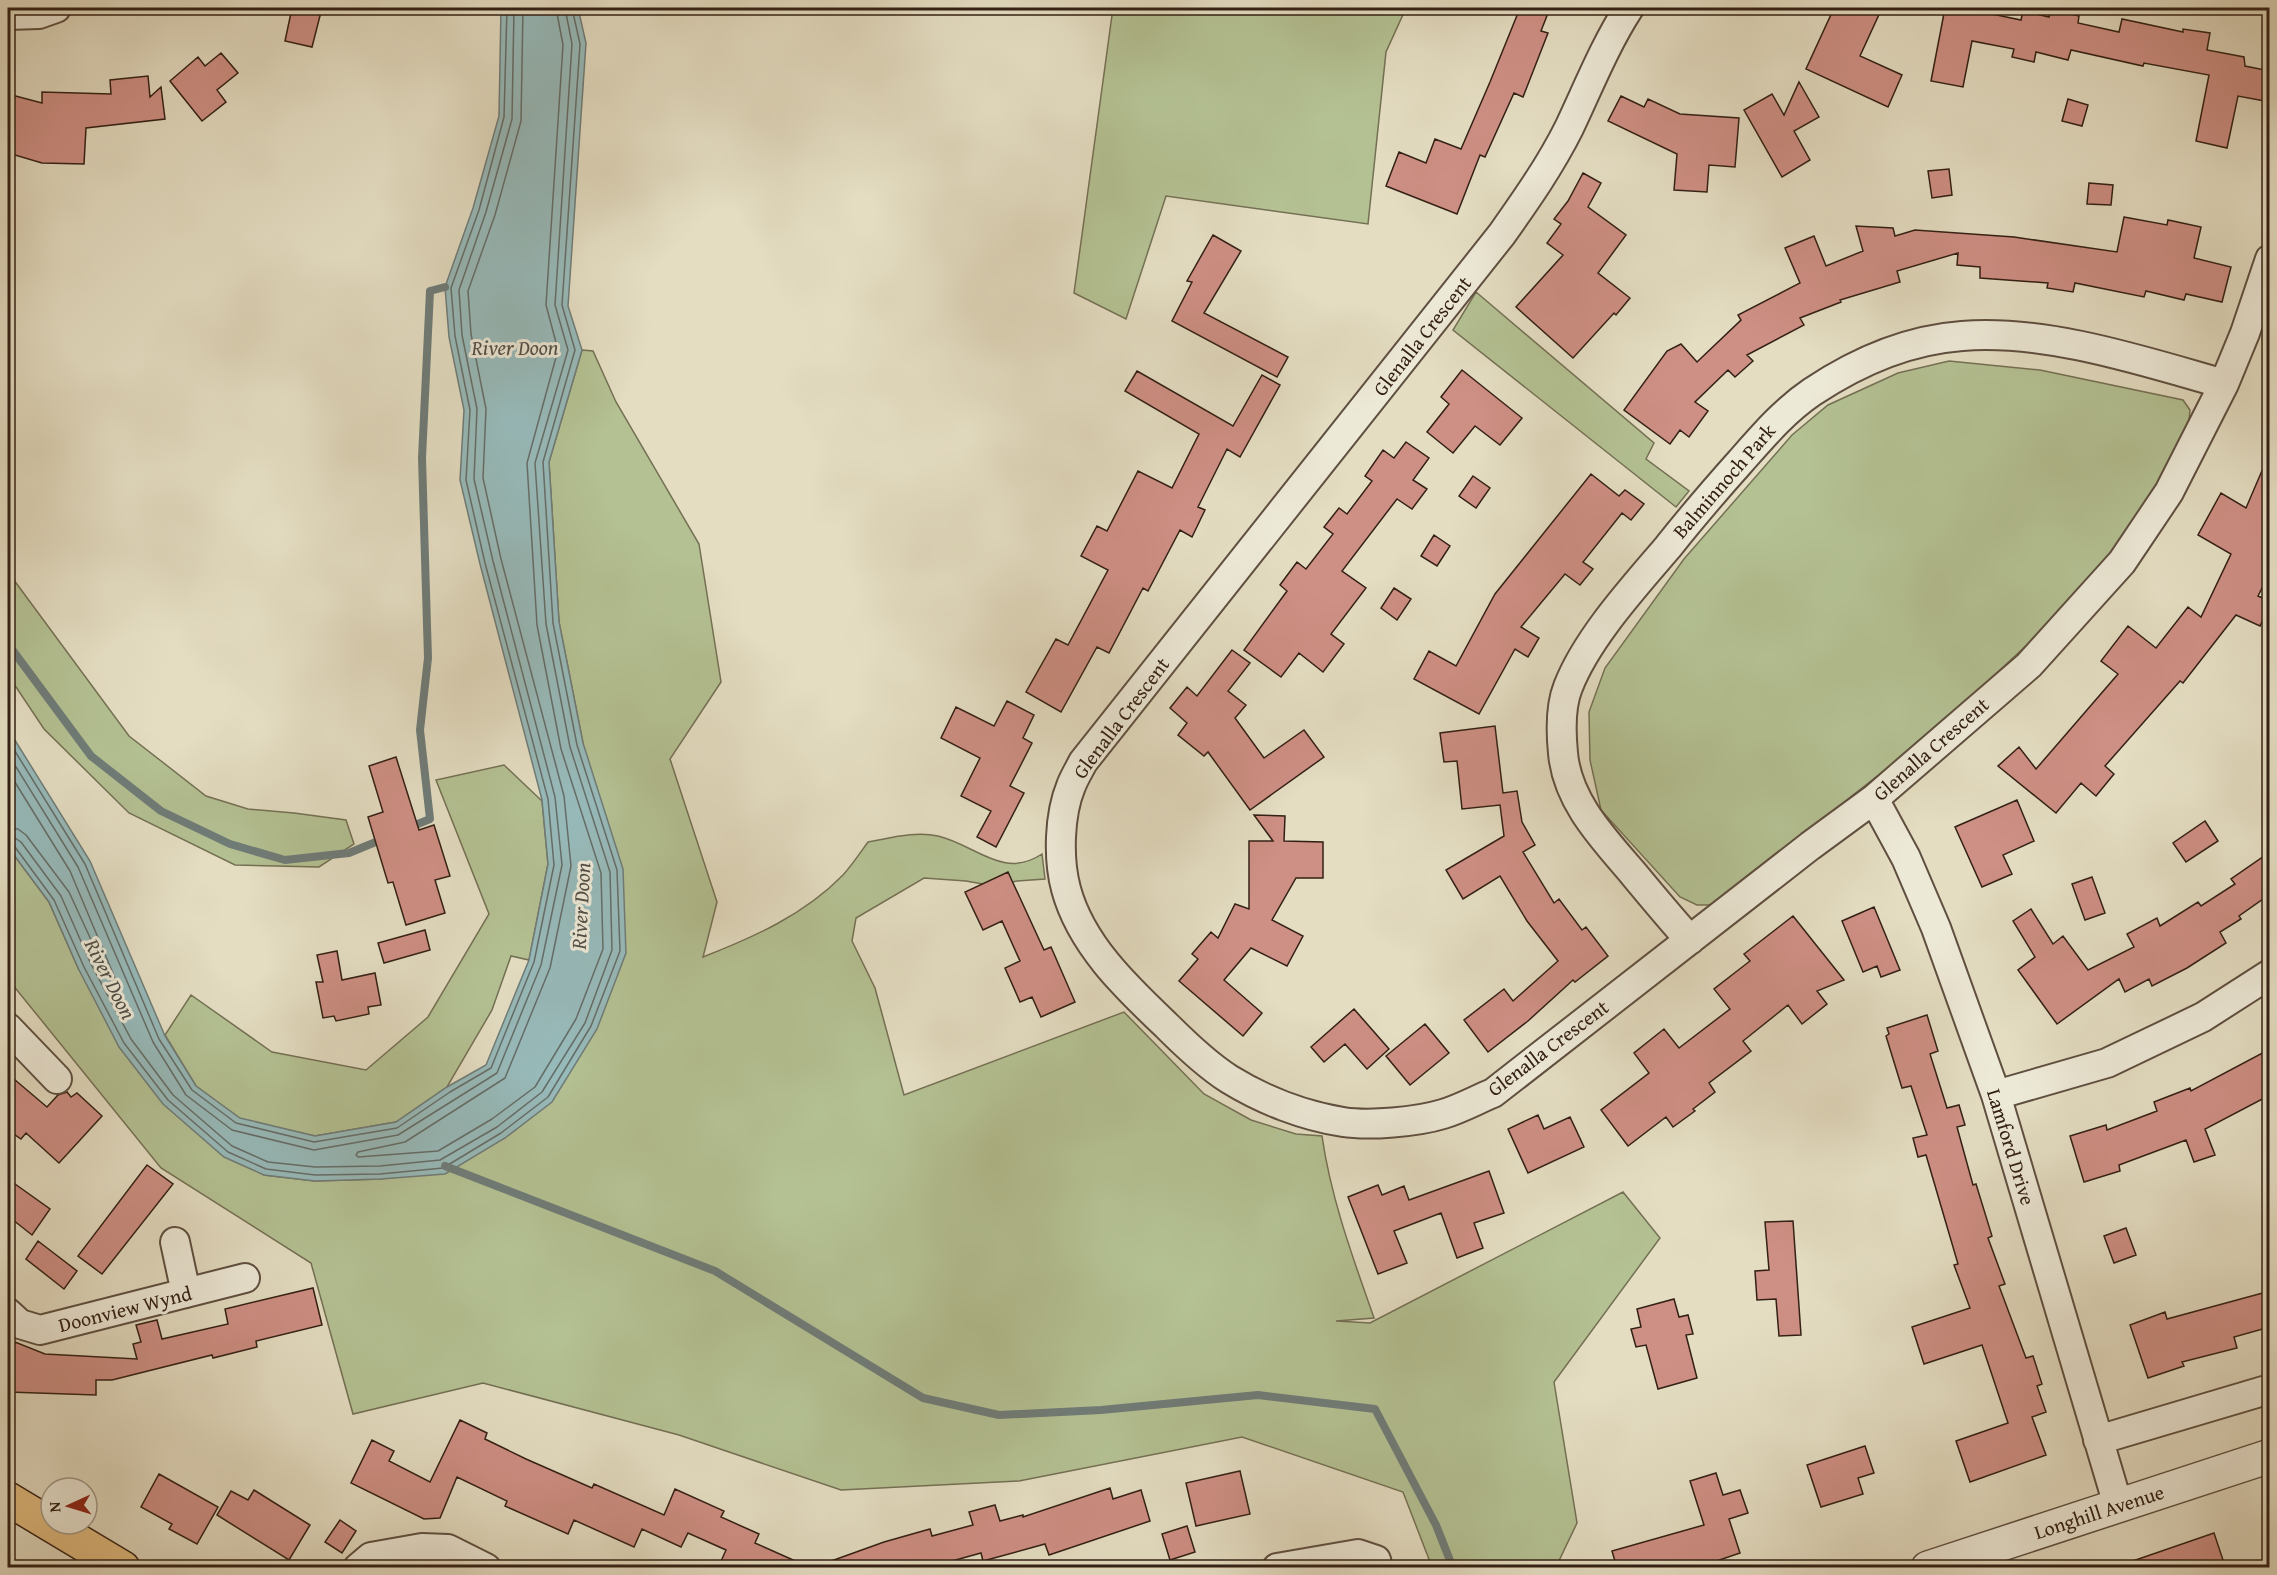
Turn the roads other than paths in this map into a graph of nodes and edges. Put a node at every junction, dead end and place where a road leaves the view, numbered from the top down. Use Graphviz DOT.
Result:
graph roads {
  1 [pos="56,8"];
  2 [pos="1629,8"];
  3 [pos="8,15"];
  4 [pos="2270,260"];
  5 [pos="2224,384"];
  6 [pos="1874,799"];
  7 [pos="1689,940"];
  8 [pos="2270,974"];
  9 [pos="8,1028"];
  10 [pos="57,1079"];
  11 [pos="1996,1095"];
  12 [pos="175,1242"];
  13 [pos="245,1278"];
  14 [pos="186,1293"];
  15 [pos="8,1313"];
  16 [pos="2270,1389"];
  17 [pos="2098,1440"];
  18 [pos="2270,1456"];
  19 [pos="8,1499"];
  20 [pos="2118,1506"];
  21 [pos="123,1568"];
  22 [pos="358,1568"];
  23 [pos="486,1568"];
  24 [pos="1277,1568"];
  25 [pos="1378,1568"];
  26 [pos="1928,1568"];
  1 -- 3 [label="street"];
  2 -- 7 [label="street, Glenalla Crescent"];
  4 -- 5 [label="street, Glenalla Crescent"];
  5 -- 6 [label="street, Glenalla Crescent"];
  5 -- 7 [label="street, Balminnoch Park"];
  6 -- 7 [label="street, Glenalla Crescent"];
  6 -- 11 [label="street, Lamford Drive"];
  8 -- 11 [label="street"];
  9 -- 10 [label="street"];
  11 -- 17 [label="street, Lamford Drive"];
  12 -- 14 [label="street"];
  13 -- 14 [label="street, Doonview Wynd"];
  14 -- 15 [label="street, Doonview Wynd"];
  16 -- 17 [label="street"];
  17 -- 20 [label="street, Lamford Drive"];
  18 -- 20 [label="street, Longhill Avenue"];
  19 -- 21 [label="main road"];
  20 -- 26 [label="street, Longhill Avenue"];
  22 -- 23 [label="street"];
  24 -- 25 [label="street"];
}
